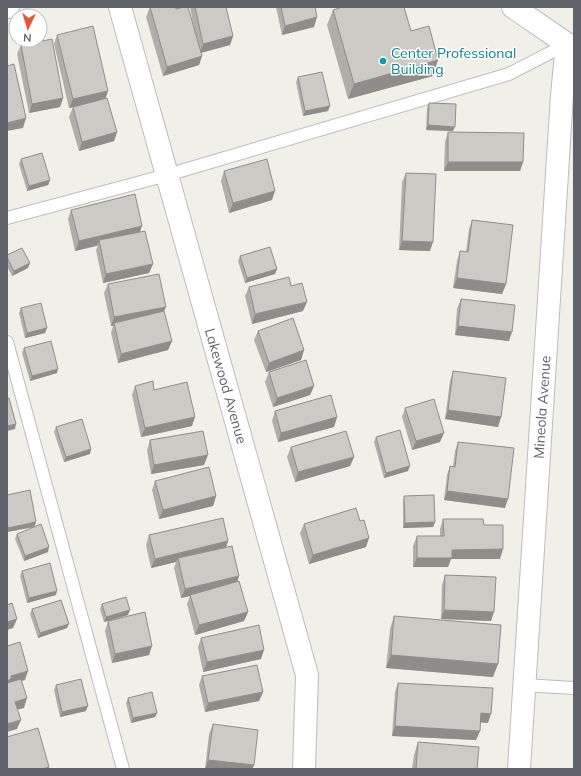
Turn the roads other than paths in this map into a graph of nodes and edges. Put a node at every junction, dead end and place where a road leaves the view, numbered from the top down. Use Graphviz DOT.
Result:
graph roads {
  1 [pos="120,7"];
  2 [pos="513,7"];
  3 [pos="570,46"];
  4 [pos="568,97"];
  5 [pos="167,175"];
  6 [pos="7,218"];
  7 [pos="7,342"];
  8 [pos="524,685"];
  9 [pos="574,688"];
  10 [pos="123,769"];
  11 [pos="304,769"];
  12 [pos="519,769"];
  1 -- 5 [label="street, Lakewood Avenue"];
  2 -- 3 [label="street"];
  3 -- 4 [label="street, Mineola Avenue"];
  3 -- 5 [label="lane"];
  4 -- 8 [label="street, Mineola Avenue"];
  5 -- 6 [label="lane"];
  5 -- 11 [label="street, Lakewood Avenue"];
  7 -- 10 [label="lane"];
  8 -- 9 [label="lane"];
  8 -- 12 [label="street, Mineola Avenue"];
}
